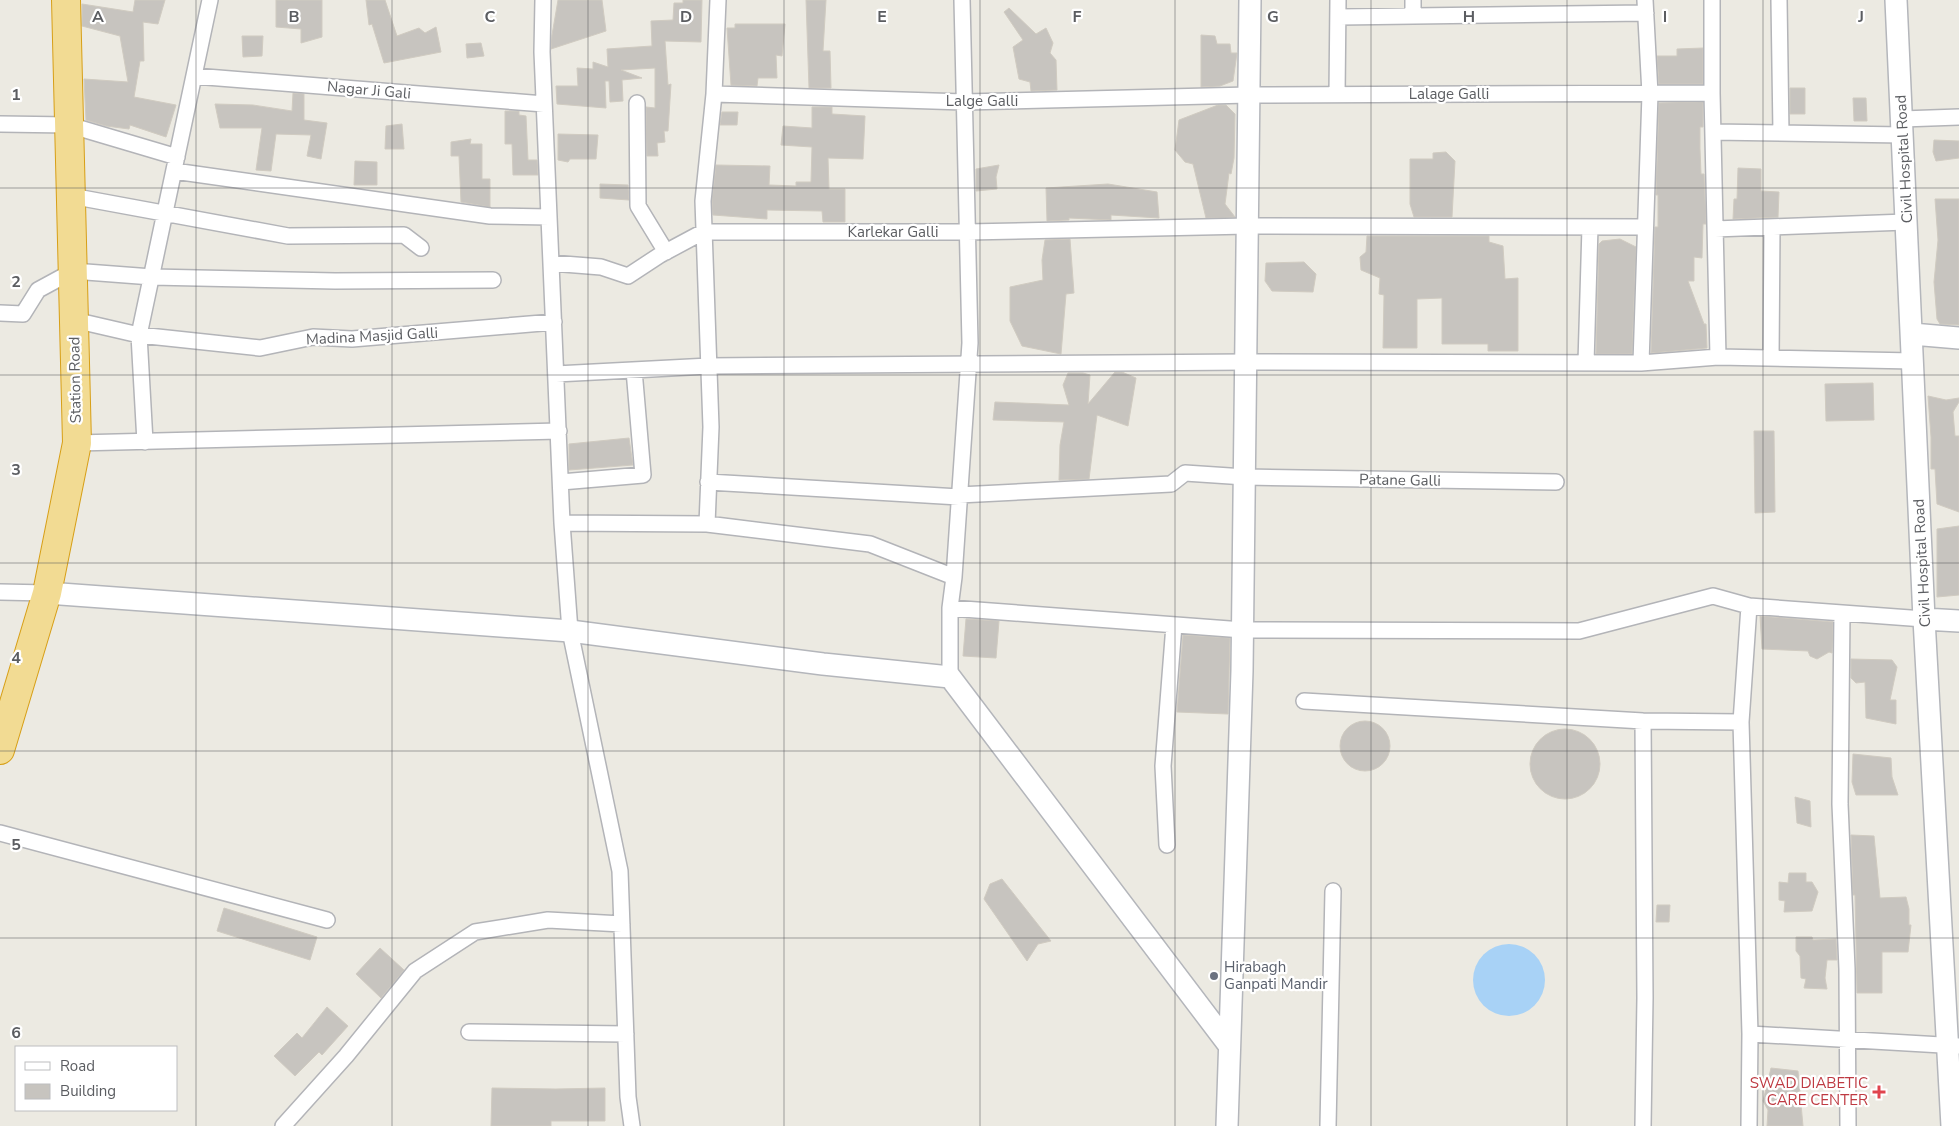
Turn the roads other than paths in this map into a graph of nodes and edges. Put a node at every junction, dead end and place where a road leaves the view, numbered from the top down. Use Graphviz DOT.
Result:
graph roads {
  1 [pos="66,0"];
  2 [pos="210,0"];
  3 [pos="543,0"];
  4 [pos="718,0"];
  5 [pos="962,0"];
  6 [pos="1250,0"];
  7 [pos="1338,0"];
  8 [pos="1413,0"];
  9 [pos="1712,0"];
  10 [pos="1779,0"];
  11 [pos="1896,0"];
  12 [pos="1645,6"];
  13 [pos="1494,7"];
  14 [pos="1567,7"];
  15 [pos="1413,16"];
  16 [pos="1339,17"];
  17 [pos="194,76"];
  18 [pos="1712,93"];
  19 [pos="714,94"];
  20 [pos="1650,94"];
  21 [pos="1249,95"];
  22 [pos="1338,95"];
  23 [pos="964,102"];
  24 [pos="637,103"];
  25 [pos="544,104"];
  26 [pos="1959,117"];
  27 [pos="0,124"];
  28 [pos="69,125"];
  29 [pos="1902,127"];
  30 [pos="1713,132"];
  31 [pos="1781,133"];
  32 [pos="176,164"];
  33 [pos="71,196"];
  34 [pos="165,213"];
  35 [pos="549,218"];
  36 [pos="1906,222"];
  37 [pos="1248,226"];
  38 [pos="1590,227"];
  39 [pos="1645,227"];
  40 [pos="1772,227"];
  41 [pos="1715,229"];
  42 [pos="703,232"];
  43 [pos="967,232"];
  44 [pos="422,248"];
  45 [pos="666,252"];
  46 [pos="551,263"];
  47 [pos="73,271"];
  48 [pos="152,277"];
  49 [pos="493,280"];
  50 [pos="0,313"];
  51 [pos="74,320"];
  52 [pos="554,322"];
  53 [pos="1912,334"];
  54 [pos="140,335"];
  55 [pos="1959,338"];
  56 [pos="1718,357"];
  57 [pos="1771,358"];
  58 [pos="1913,361"];
  59 [pos="1246,362"];
  60 [pos="1586,363"];
  61 [pos="1641,363"];
  62 [pos="968,364"];
  63 [pos="709,366"];
  64 [pos="634,370"];
  65 [pos="556,374"];
  66 [pos="559,431"];
  67 [pos="144,442"];
  68 [pos="77,443"];
  69 [pos="1244,477"];
  70 [pos="561,482"];
  71 [pos="708,482"];
  72 [pos="1556,482"];
  73 [pos="960,496"];
  74 [pos="562,523"];
  75 [pos="706,524"];
  76 [pos="954,577"];
  77 [pos="0,592"];
  78 [pos="46,593"];
  79 [pos="1749,606"];
  80 [pos="950,608"];
  81 [pos="1842,613"];
  82 [pos="1924,619"];
  83 [pos="1959,620"];
  84 [pos="1174,625"];
  85 [pos="1243,630"];
  86 [pos="570,631"];
  87 [pos="950,677"];
  88 [pos="1304,701"];
  89 [pos="1643,722"];
  90 [pos="1741,722"];
  91 [pos="0,750"];
  92 [pos="0,833"];
  93 [pos="1167,845"];
  94 [pos="1333,891"];
  95 [pos="327,920"];
  96 [pos="622,924"];
  97 [pos="469,1032"];
  98 [pos="626,1034"];
  99 [pos="1750,1034"];
  100 [pos="1848,1040"];
  101 [pos="1228,1044"];
  102 [pos="1953,1045"];
  103 [pos="283,1126"];
  104 [pos="632,1126"];
  105 [pos="1226,1126"];
  106 [pos="1328,1126"];
  107 [pos="1643,1126"];
  108 [pos="1750,1126"];
  109 [pos="1848,1126"];
  110 [pos="1952,1126"];
  1 -- 28 [label="highway, Station Road"];
  2 -- 17 [label="street"];
  3 -- 25 [label="street"];
  4 -- 19 [label="street"];
  5 -- 23 [label="street"];
  6 -- 21 [label="street"];
  7 -- 16 [label="street"];
  8 -- 15 [label="street"];
  9 -- 18 [label="street"];
  10 -- 31 [label="street"];
  11 -- 29 [label="street, Civil Hospital Road"];
  12 -- 14 [label="street"];
  12 -- 20 [label="street"];
  13 -- 14 [label="street"];
  13 -- 15 [label="street"];
  15 -- 16 [label="street"];
  16 -- 22 [label="street"];
  17 -- 25 [label="street, Nagar Ji Gali"];
  17 -- 32 [label="street"];
  18 -- 20 [label="street, Lalage Galli"];
  18 -- 30 [label="street"];
  19 -- 23 [label="street, Lalge Galli"];
  19 -- 42 [label="street"];
  20 -- 22 [label="street, Lalage Galli"];
  20 -- 39 [label="street"];
  21 -- 22 [label="street, Lalage Galli"];
  21 -- 23 [label="street, Lalge Galli"];
  21 -- 37 [label="street"];
  23 -- 43 [label="street"];
  24 -- 45 [label="street"];
  25 -- 35 [label="street"];
  26 -- 29 [label="street"];
  27 -- 28 [label="street"];
  28 -- 32 [label="street"];
  28 -- 33 [label="highway, Station Road"];
  29 -- 31 [label="street"];
  29 -- 36 [label="street, Civil Hospital Road"];
  30 -- 31 [label="street"];
  30 -- 41 [label="street"];
  32 -- 34 [label="street"];
  32 -- 35 [label="street"];
  33 -- 34 [label="street"];
  33 -- 47 [label="highway, Station Road"];
  34 -- 44 [label="street"];
  34 -- 48 [label="street"];
  35 -- 46 [label="street"];
  36 -- 40 [label="street"];
  36 -- 53 [label="street, Civil Hospital Road"];
  37 -- 38 [label="street, Karlekar Galli"];
  37 -- 43 [label="street, Karlekar Galli"];
  37 -- 59 [label="street"];
  38 -- 39 [label="street, Karlekar Galli"];
  38 -- 60 [label="street"];
  39 -- 61 [label="street"];
  40 -- 41 [label="street"];
  40 -- 57 [label="street"];
  41 -- 56 [label="street"];
  42 -- 43 [label="street, Karlekar Galli"];
  42 -- 45 [label="street, Karlekar Galli"];
  42 -- 63 [label="street"];
  43 -- 62 [label="street"];
  45 -- 46 [label="street, Karlekar Galli"];
  46 -- 52 [label="street"];
  47 -- 48 [label="street"];
  47 -- 50 [label="street"];
  47 -- 51 [label="highway, Station Road"];
  48 -- 49 [label="street"];
  48 -- 54 [label="street"];
  51 -- 54 [label="street, Madina Masjid Galli"];
  51 -- 68 [label="highway, Station Road"];
  52 -- 54 [label="street, Madina Masjid Galli"];
  52 -- 65 [label="street"];
  53 -- 55 [label="street"];
  53 -- 58 [label="street, Civil Hospital Road"];
  54 -- 67 [label="street"];
  56 -- 57 [label="street"];
  56 -- 61 [label="street"];
  57 -- 58 [label="street"];
  58 -- 82 [label="street, Civil Hospital Road"];
  59 -- 60 [label="street"];
  59 -- 62 [label="street"];
  59 -- 69 [label="street"];
  60 -- 61 [label="street"];
  62 -- 63 [label="street"];
  62 -- 73 [label="street"];
  63 -- 64 [label="street"];
  63 -- 71 [label="street"];
  64 -- 65 [label="street"];
  64 -- 70 [label="street"];
  65 -- 66 [label="street"];
  66 -- 67 [label="street"];
  66 -- 70 [label="street"];
  67 -- 68 [label="street"];
  68 -- 78 [label="highway, Station Road"];
  69 -- 72 [label="street, Patane Galli"];
  69 -- 73 [label="street, Patane Galli"];
  69 -- 85 [label="street"];
  70 -- 74 [label="street"];
  71 -- 73 [label="street, Patane Galli"];
  71 -- 75 [label="street"];
  73 -- 76 [label="street"];
  74 -- 75 [label="street"];
  74 -- 86 [label="street"];
  75 -- 76 [label="street"];
  76 -- 80 [label="street"];
  77 -- 78 [label="street"];
  78 -- 86 [label="street"];
  78 -- 91 [label="highway, Station Road"];
  79 -- 81 [label="street"];
  79 -- 85 [label="street"];
  79 -- 90 [label="street"];
  80 -- 84 [label="street"];
  80 -- 87 [label="street"];
  81 -- 82 [label="street"];
  81 -- 100 [label="street"];
  82 -- 83 [label="street"];
  82 -- 102 [label="street, Civil Hospital Road"];
  84 -- 85 [label="street"];
  84 -- 93 [label="street"];
  85 -- 101 [label="street"];
  86 -- 87 [label="street"];
  86 -- 96 [label="street"];
  87 -- 101 [label="street"];
  88 -- 89 [label="street"];
  89 -- 90 [label="street"];
  89 -- 107 [label="street"];
  90 -- 99 [label="street"];
  92 -- 95 [label="street"];
  94 -- 106 [label="street"];
  96 -- 98 [label="street"];
  96 -- 103 [label="street"];
  97 -- 98 [label="street"];
  98 -- 104 [label="street"];
  99 -- 100 [label="street"];
  99 -- 108 [label="street"];
  100 -- 102 [label="street"];
  100 -- 109 [label="street"];
  101 -- 105 [label="street"];
  102 -- 110 [label="street, Civil Hospital Road"];
}
